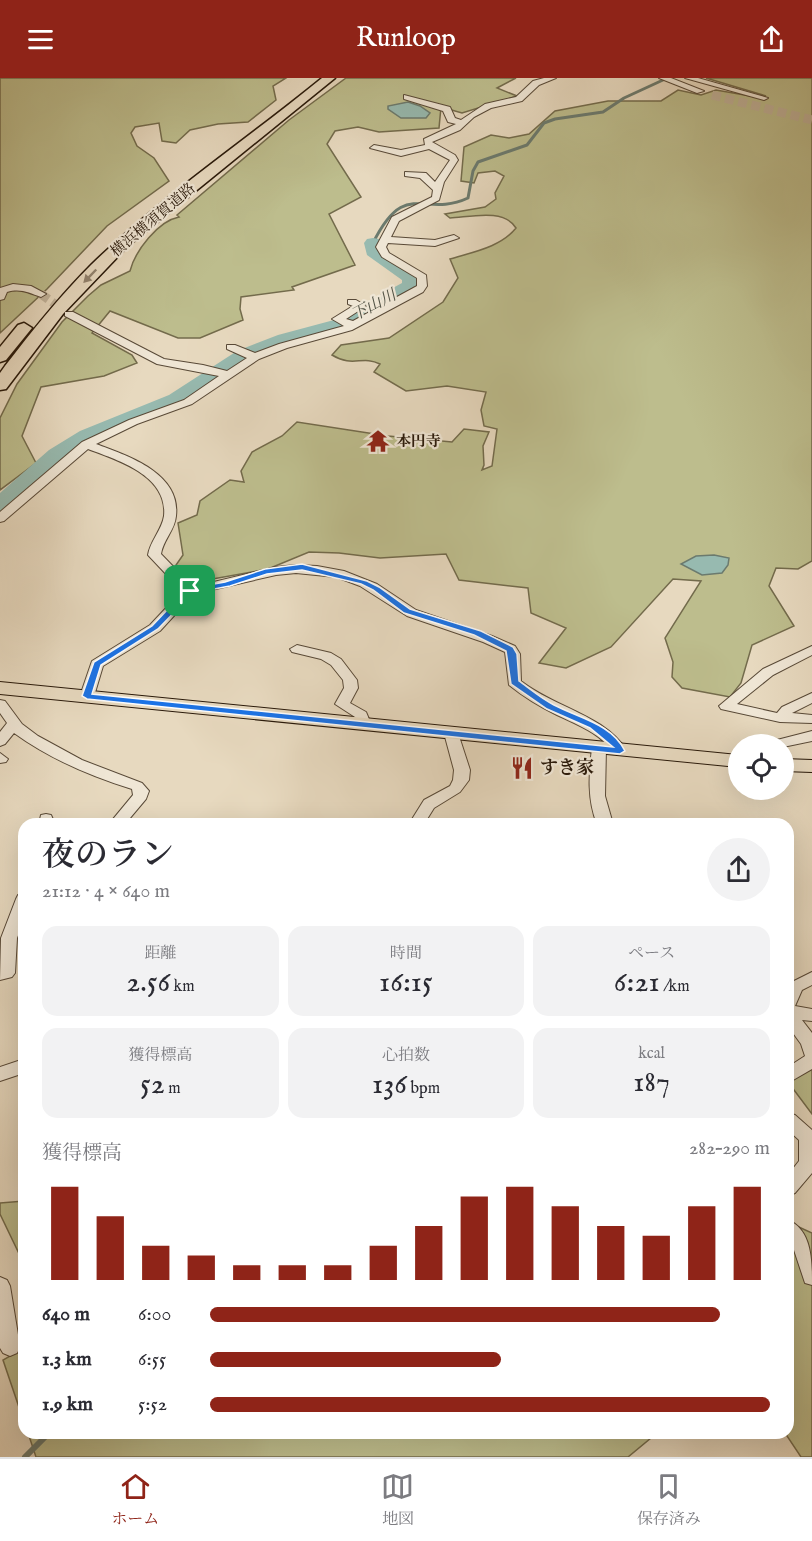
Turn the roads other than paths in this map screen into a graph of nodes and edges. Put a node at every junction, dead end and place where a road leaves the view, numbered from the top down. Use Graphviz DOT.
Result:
graph roads {
  1 [pos="314,78"];
  2 [pos="328,78"];
  3 [pos="552,78"];
  4 [pos="663,78"];
  5 [pos="689,78"];
  6 [pos="712,94"];
  7 [pos="407,97"];
  8 [pos="764,98"];
  9 [pos="463,123"];
  10 [pos="430,146"];
  11 [pos="374,148"];
  12 [pos="408,174"];
  13 [pos="436,188"];
  14 [pos="454,238"];
  15 [pos="384,240"];
  16 [pos="41,294"];
  17 [pos="0,297"];
  18 [pos="352,303"];
  19 [pos="69,314"];
  20 [pos="348,323"];
  21 [pos="231,347"];
  22 [pos="250,355"];
  23 [pos="0,357"];
  24 [pos="226,375"];
  25 [pos="0,385"];
  26 [pos="86,444"];
  27 [pos="0,518"];
  28 [pos="190,591"];
  29 [pos="297,649"];
  30 [pos="812,650"];
  31 [pos="87,696"];
  32 [pos="812,697"];
  33 [pos="1,702"];
  34 [pos="780,718"];
  35 [pos="812,719"];
  36 [pos="14,724"];
  37 [pos="364,724"];
  38 [pos="451,733"];
  39 [pos="812,736"];
  40 [pos="794,740"];
  41 [pos="0,741"];
  42 [pos="599,748"];
  43 [pos="620,751"];
  44 [pos="728,760"];
  45 [pos="794,765"];
  46 [pos="812,766"];
  47 [pos="121,818"];
  48 [pos="420,818"];
  49 [pos="603,818"];
  50 [pos="18,915"];
  51 [pos="0,974"];
  52 [pos="812,978"];
  53 [pos="794,989"];
  54 [pos="794,1013"];
  55 [pos="812,1015"];
  56 [pos="794,1021"];
  57 [pos="812,1053"];
  58 [pos="812,1060"];
  59 [pos="18,1068"];
  60 [pos="794,1072"];
  61 [pos="0,1074"];
  62 [pos="794,1125"];
  63 [pos="794,1180"];
  64 [pos="794,1232"];
  65 [pos="812,1277"];
  66 [pos="0,1286"];
  67 [pos="10,1347"];
  1 -- 23 [label="highway, 横浜横須賀道路"];
  2 -- 25 [label="highway, 横浜横須賀道路, one-way"];
  3 -- 9 [label="street"];
  4 -- 6 [label="street"];
  5 -- 8 [label="street"];
  7 -- 9 [label="street"];
  9 -- 10 [label="street"];
  10 -- 11 [label="street"];
  10 -- 13 [label="street"];
  12 -- 13 [label="street"];
  13 -- 15 [label="street"];
  14 -- 15 [label="street"];
  15 -- 20 [label="street"];
  16 -- 17 [label="street"];
  18 -- 20 [label="street"];
  19 -- 24 [label="street"];
  20 -- 22 [label="street"];
  21 -- 22 [label="street"];
  22 -- 24 [label="street"];
  24 -- 26 [label="street"];
  26 -- 27 [label="street"];
  26 -- 28 [label="street"];
  28 -- 31 [label="street"];
  28 -- 43 [label="street"];
  29 -- 37 [label="street"];
  30 -- 34 [label="street"];
  31 -- 33 [label="main road"];
  31 -- 37 [label="main road"];
  32 -- 34 [label="street"];
  33 -- 36 [label="street"];
  34 -- 35 [label="street"];
  36 -- 41 [label="street"];
  36 -- 47 [label="street"];
  37 -- 38 [label="main road"];
  38 -- 42 [label="main road"];
  38 -- 48 [label="street"];
  39 -- 40 [label="street"];
  42 -- 43 [label="main road"];
  42 -- 49 [label="street"];
  43 -- 44 [label="main road"];
  45 -- 46 [label="main road"];
  50 -- 51 [label="street"];
  52 -- 53 [label="street"];
  54 -- 55 [label="street"];
  56 -- 57 [label="street"];
  58 -- 60 [label="street"];
  59 -- 61 [label="street"];
  62 -- 63 [label="street"];
  64 -- 65 [label="street"];
  66 -- 67 [label="street"];
}
